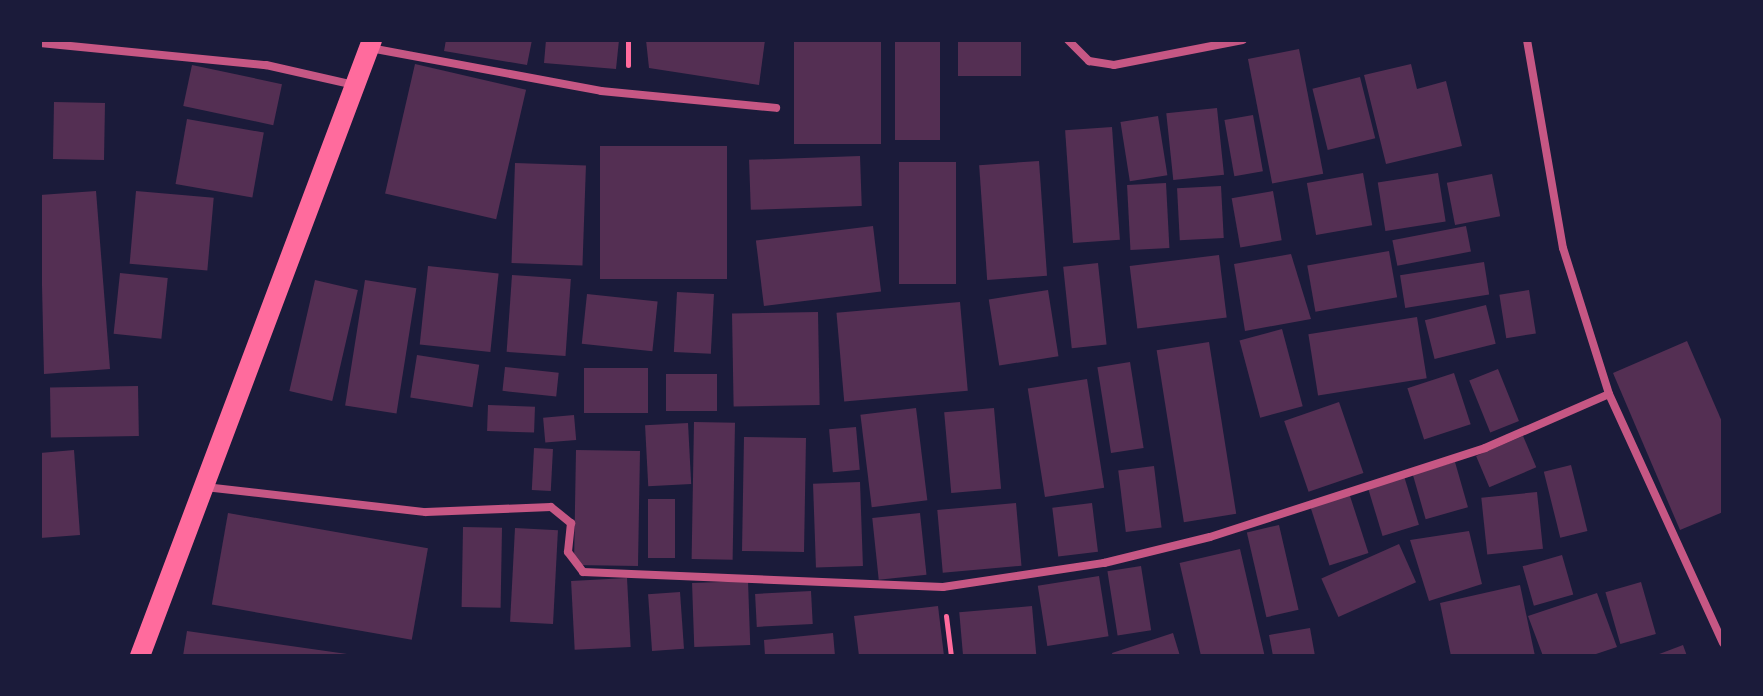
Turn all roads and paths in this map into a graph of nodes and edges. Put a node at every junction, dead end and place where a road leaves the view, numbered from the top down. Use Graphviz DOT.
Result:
graph roads {
  1 [pos="1068,40"];
  2 [pos="1243,40"];
  3 [pos="1527,40"];
  4 [pos="40,43"];
  5 [pos="370,44"];
  6 [pos="354,86"];
  7 [pos="776,108"];
  8 [pos="1609,394"];
  9 [pos="204,487"];
  10 [pos="1723,643"];
  11 [pos="140,656"];
  1 -- 2 [label="street"];
  3 -- 8 [label="street"];
  4 -- 6 [label="street"];
  5 -- 6 [label="main road"];
  5 -- 7 [label="street"];
  6 -- 9 [label="main road"];
  8 -- 9 [label="street"];
  8 -- 10 [label="street"];
  9 -- 11 [label="main road"];
}
